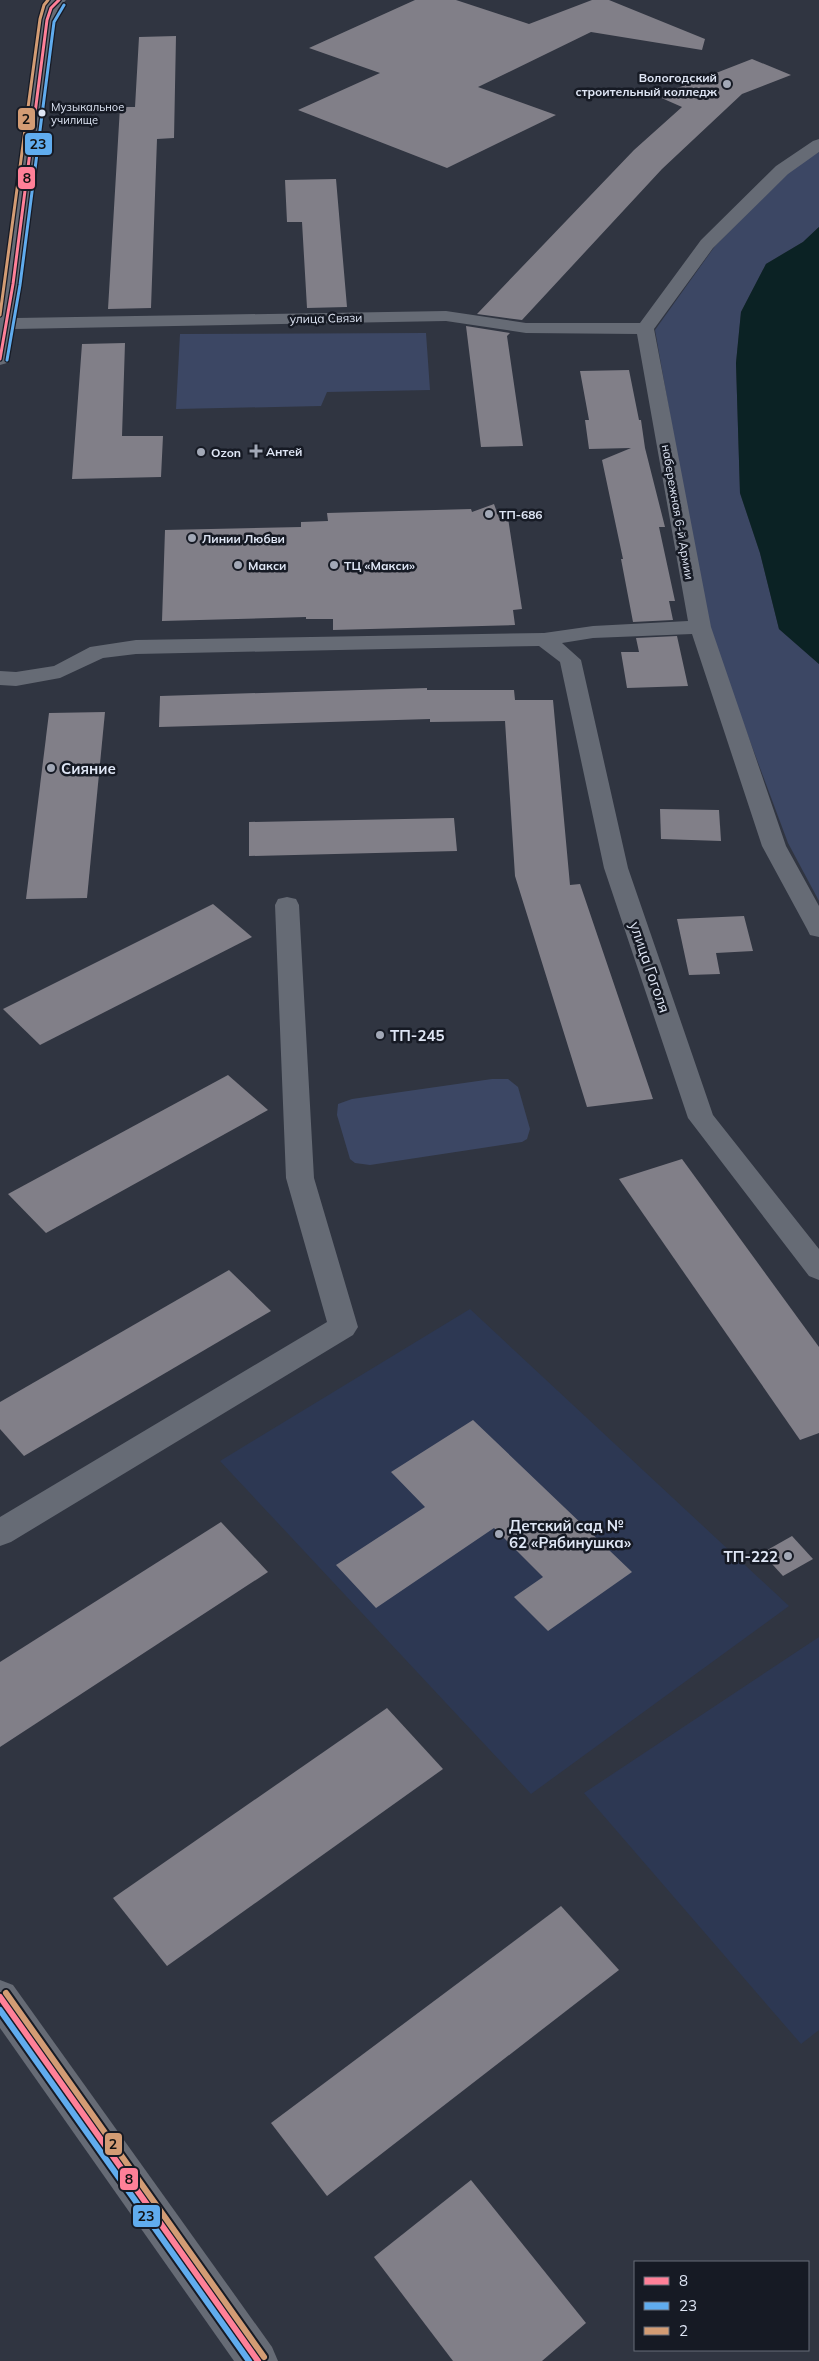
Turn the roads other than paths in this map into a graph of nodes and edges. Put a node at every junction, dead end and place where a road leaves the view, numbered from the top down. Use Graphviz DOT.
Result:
graph roads {
  1 [pos="59,0"];
  2 [pos="819,144"];
  3 [pos="7,324"];
  4 [pos="645,329"];
  5 [pos="0,359"];
  6 [pos="700,627"];
  7 [pos="544,639"];
  8 [pos="0,678"];
  9 [pos="286,905"];
  10 [pos="819,930"];
  11 [pos="819,1269"];
  12 [pos="0,1533"];
  13 [pos="0,1997"];
  14 [pos="258,2361"];
  1 -- 3 [label="street"];
  2 -- 4 [label="street"];
  3 -- 4 [label="street, улица Связи"];
  3 -- 5 [label="street"];
  4 -- 6 [label="street, набережная 6-й Армии"];
  6 -- 7 [label="street"];
  6 -- 10 [label="street, набережная 6-й Армии"];
  7 -- 8 [label="street"];
  7 -- 11 [label="street, улица Гоголя"];
  9 -- 12 [label="street"];
  13 -- 14 [label="street"];
}
